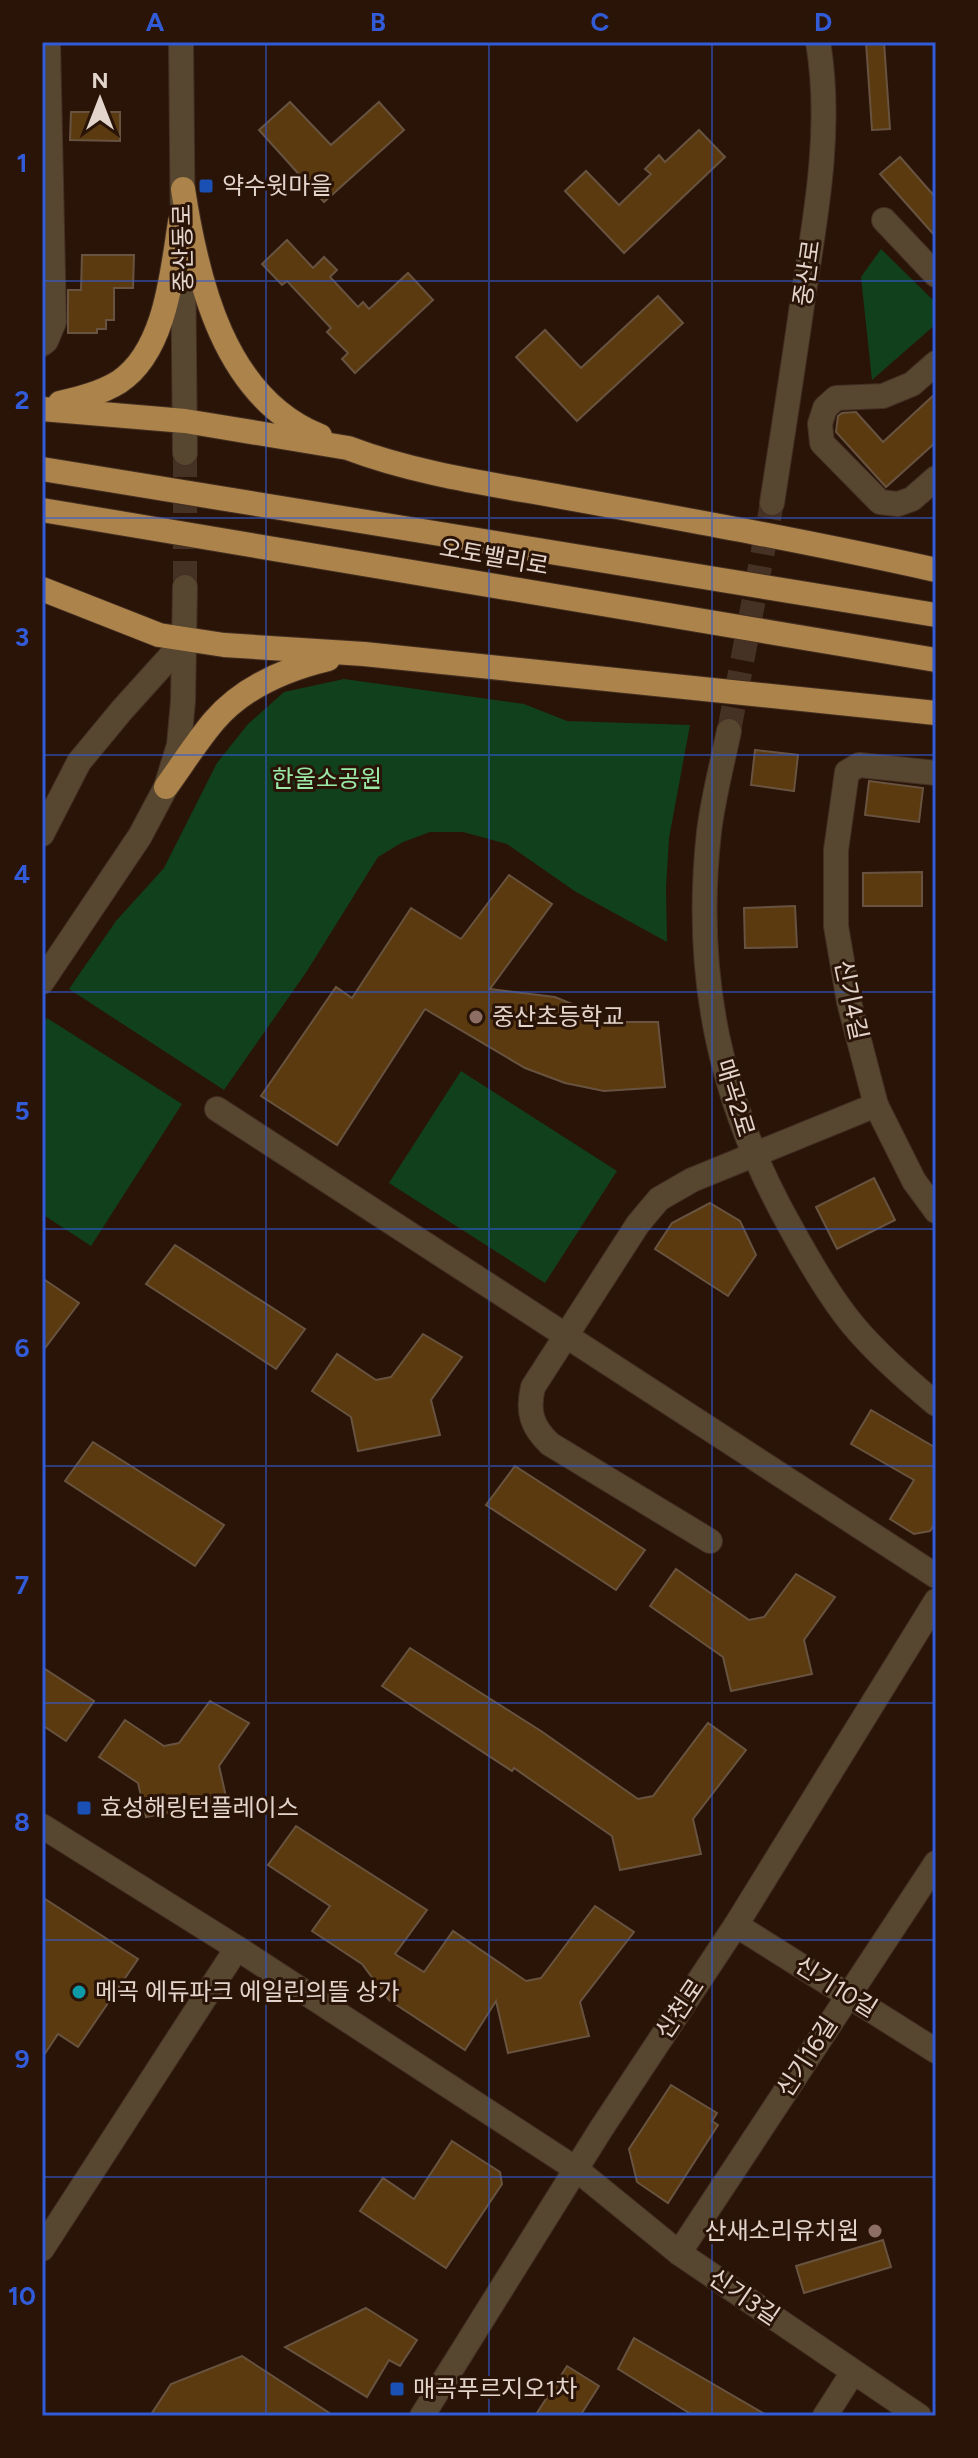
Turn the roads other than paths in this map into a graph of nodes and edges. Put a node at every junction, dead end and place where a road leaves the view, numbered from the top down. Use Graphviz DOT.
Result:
graph roads {
  1 [pos="48,42"];
  2 [pos="181,42"];
  3 [pos="818,42"];
  4 [pos="46,170"];
  5 [pos="183,198"];
  6 [pos="884,220"];
  7 [pos="936,275"];
  8 [pos="42,344"];
  9 [pos="936,363"];
  10 [pos="42,408"];
  11 [pos="185,421"];
  12 [pos="348,448"];
  13 [pos="185,453"];
  14 [pos="42,469"];
  15 [pos="936,478"];
  16 [pos="772,503"];
  17 [pos="42,510"];
  18 [pos="936,570"];
  19 [pos="185,587"];
  20 [pos="42,589"];
  21 [pos="936,615"];
  22 [pos="186,639"];
  23 [pos="364,654"];
  24 [pos="936,660"];
  25 [pos="936,713"];
  26 [pos="729,731"];
  27 [pos="936,773"];
  28 [pos="166,787"];
  29 [pos="42,834"];
  30 [pos="42,982"];
  31 [pos="876,1105"];
  32 [pos="217,1109"];
  33 [pos="754,1156"];
  34 [pos="936,1211"];
  35 [pos="567,1336"];
  36 [pos="936,1404"];
  37 [pos="710,1541"];
  38 [pos="936,1576"];
  39 [pos="936,1601"];
  40 [pos="42,1826"];
  41 [pos="936,1863"];
  42 [pos="736,1925"];
  43 [pos="237,1948"];
  44 [pos="848,1994"];
  45 [pos="936,2051"];
  46 [pos="576,2169"];
  47 [pos="42,2249"];
  48 [pos="679,2253"];
  49 [pos="853,2372"];
  50 [pos="422,2416"];
  51 [pos="825,2416"];
  52 [pos="919,2416"];
  1 -- 4 [label="street"];
  2 -- 5 [label="street, 중산동로"];
  3 -- 16 [label="street, 중산로"];
  4 -- 8 [label="street"];
  5 -- 10 [label="highway"];
  5 -- 11 [label="street, 중산동로"];
  5 -- 12 [label="highway"];
  6 -- 7 [label="street"];
  9 -- 15 [label="street"];
  10 -- 11 [label="highway"];
  11 -- 12 [label="highway"];
  11 -- 13 [label="street, 중산동로"];
  12 -- 18 [label="highway"];
  14 -- 21 [label="highway, 오토밸리로"];
  17 -- 24 [label="highway, 오토밸리로"];
  19 -- 22 [label="street"];
  20 -- 22 [label="highway"];
  22 -- 23 [label="highway"];
  22 -- 28 [label="street"];
  22 -- 29 [label="street"];
  23 -- 25 [label="highway"];
  23 -- 28 [label="highway"];
  26 -- 33 [label="street, 매곡2로"];
  27 -- 31 [label="street, 신기4길"];
  28 -- 30 [label="street"];
  31 -- 33 [label="street"];
  31 -- 34 [label="street, 신기4길"];
  32 -- 35 [label="street"];
  33 -- 35 [label="street"];
  33 -- 36 [label="street, 매곡2로"];
  35 -- 37 [label="street"];
  35 -- 38 [label="street"];
  39 -- 42 [label="street, 신천로"];
  40 -- 43 [label="street, 신기3길"];
  41 -- 44 [label="street, 신기16길"];
  42 -- 44 [label="street, 신기10길"];
  42 -- 46 [label="street, 신천로"];
  43 -- 46 [label="street, 신기3길"];
  43 -- 47 [label="street"];
  44 -- 45 [label="street, 신기10길"];
  44 -- 48 [label="street, 신기16길"];
  46 -- 48 [label="street, 신기3길"];
  46 -- 50 [label="street, 신천로"];
  48 -- 49 [label="street, 신기3길"];
  49 -- 51 [label="street"];
  49 -- 52 [label="street, 신기3길"];
}
